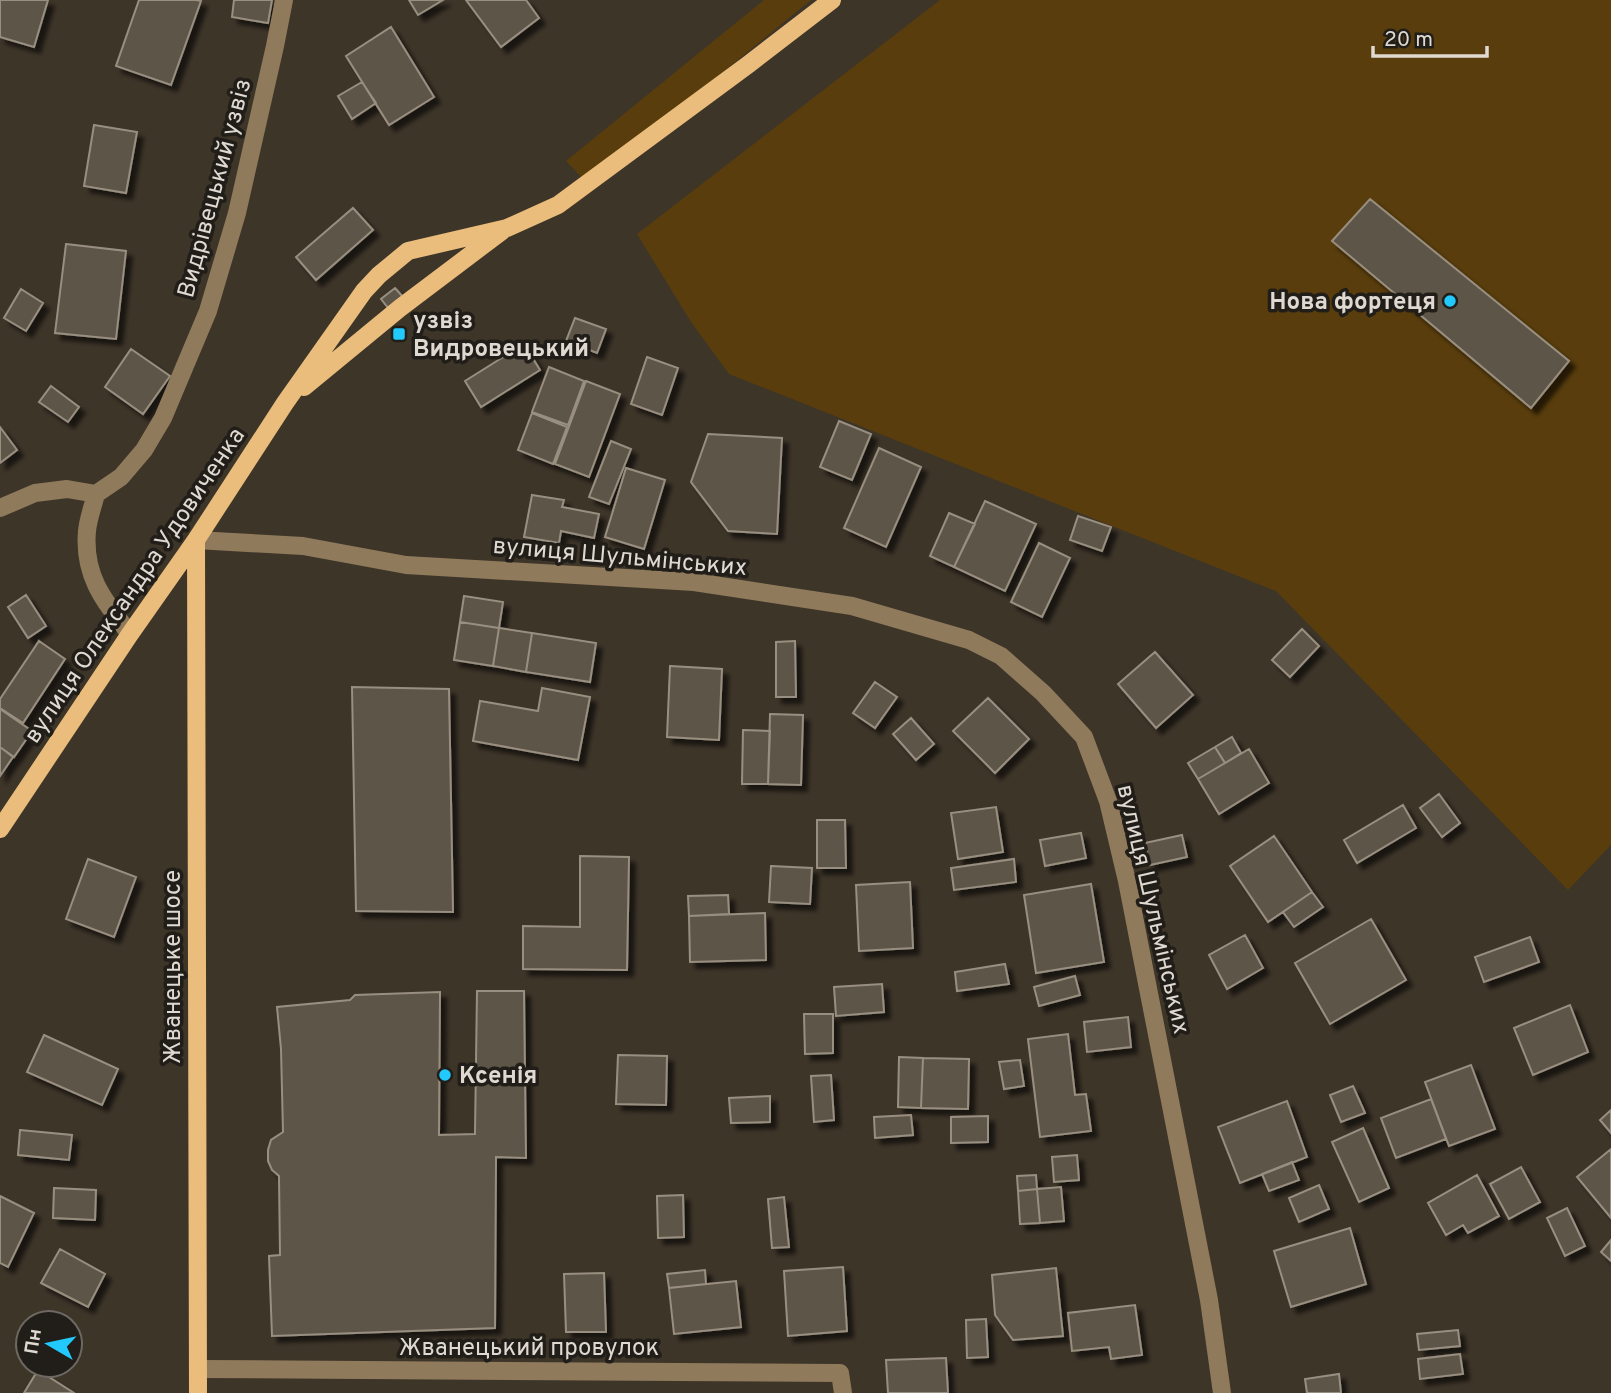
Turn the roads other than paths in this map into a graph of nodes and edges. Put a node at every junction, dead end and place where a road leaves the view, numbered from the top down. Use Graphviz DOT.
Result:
graph roads {
  1 [pos="284,0"];
  2 [pos="832,0"];
  3 [pos="507,228"];
  4 [pos="285,402"];
  5 [pos="96,494"];
  6 [pos="0,508"];
  7 [pos="196,540"];
  8 [pos="130,634"];
  9 [pos="0,829"];
  10 [pos="198,1369"];
  11 [pos="198,1393"];
  12 [pos="843,1393"];
  13 [pos="1222,1393"];
  1 -- 5 [label="street, Видрівецький узвіз"];
  2 -- 3 [label="main road, вулиця Олександра Удовиченка"];
  3 -- 4 [label="main road, вулиця Олександра Удовиченка"];
  3 -- 4 [label="main road, вулиця Олександра Удовиченка"];
  4 -- 7 [label="main road, вулиця Олександра Удовиченка"];
  5 -- 6 [label="street"];
  5 -- 8 [label="street"];
  7 -- 8 [label="main road, вулиця Олександра Удовиченка"];
  7 -- 10 [label="main road, Жванецьке шосе"];
  7 -- 13 [label="street, вулиця Шульмінських"];
  8 -- 9 [label="main road, вулиця Олександра Удовиченка"];
  10 -- 11 [label="main road, Жванецьке шосе"];
  10 -- 12 [label="street, Жванецький провулок"];
}
